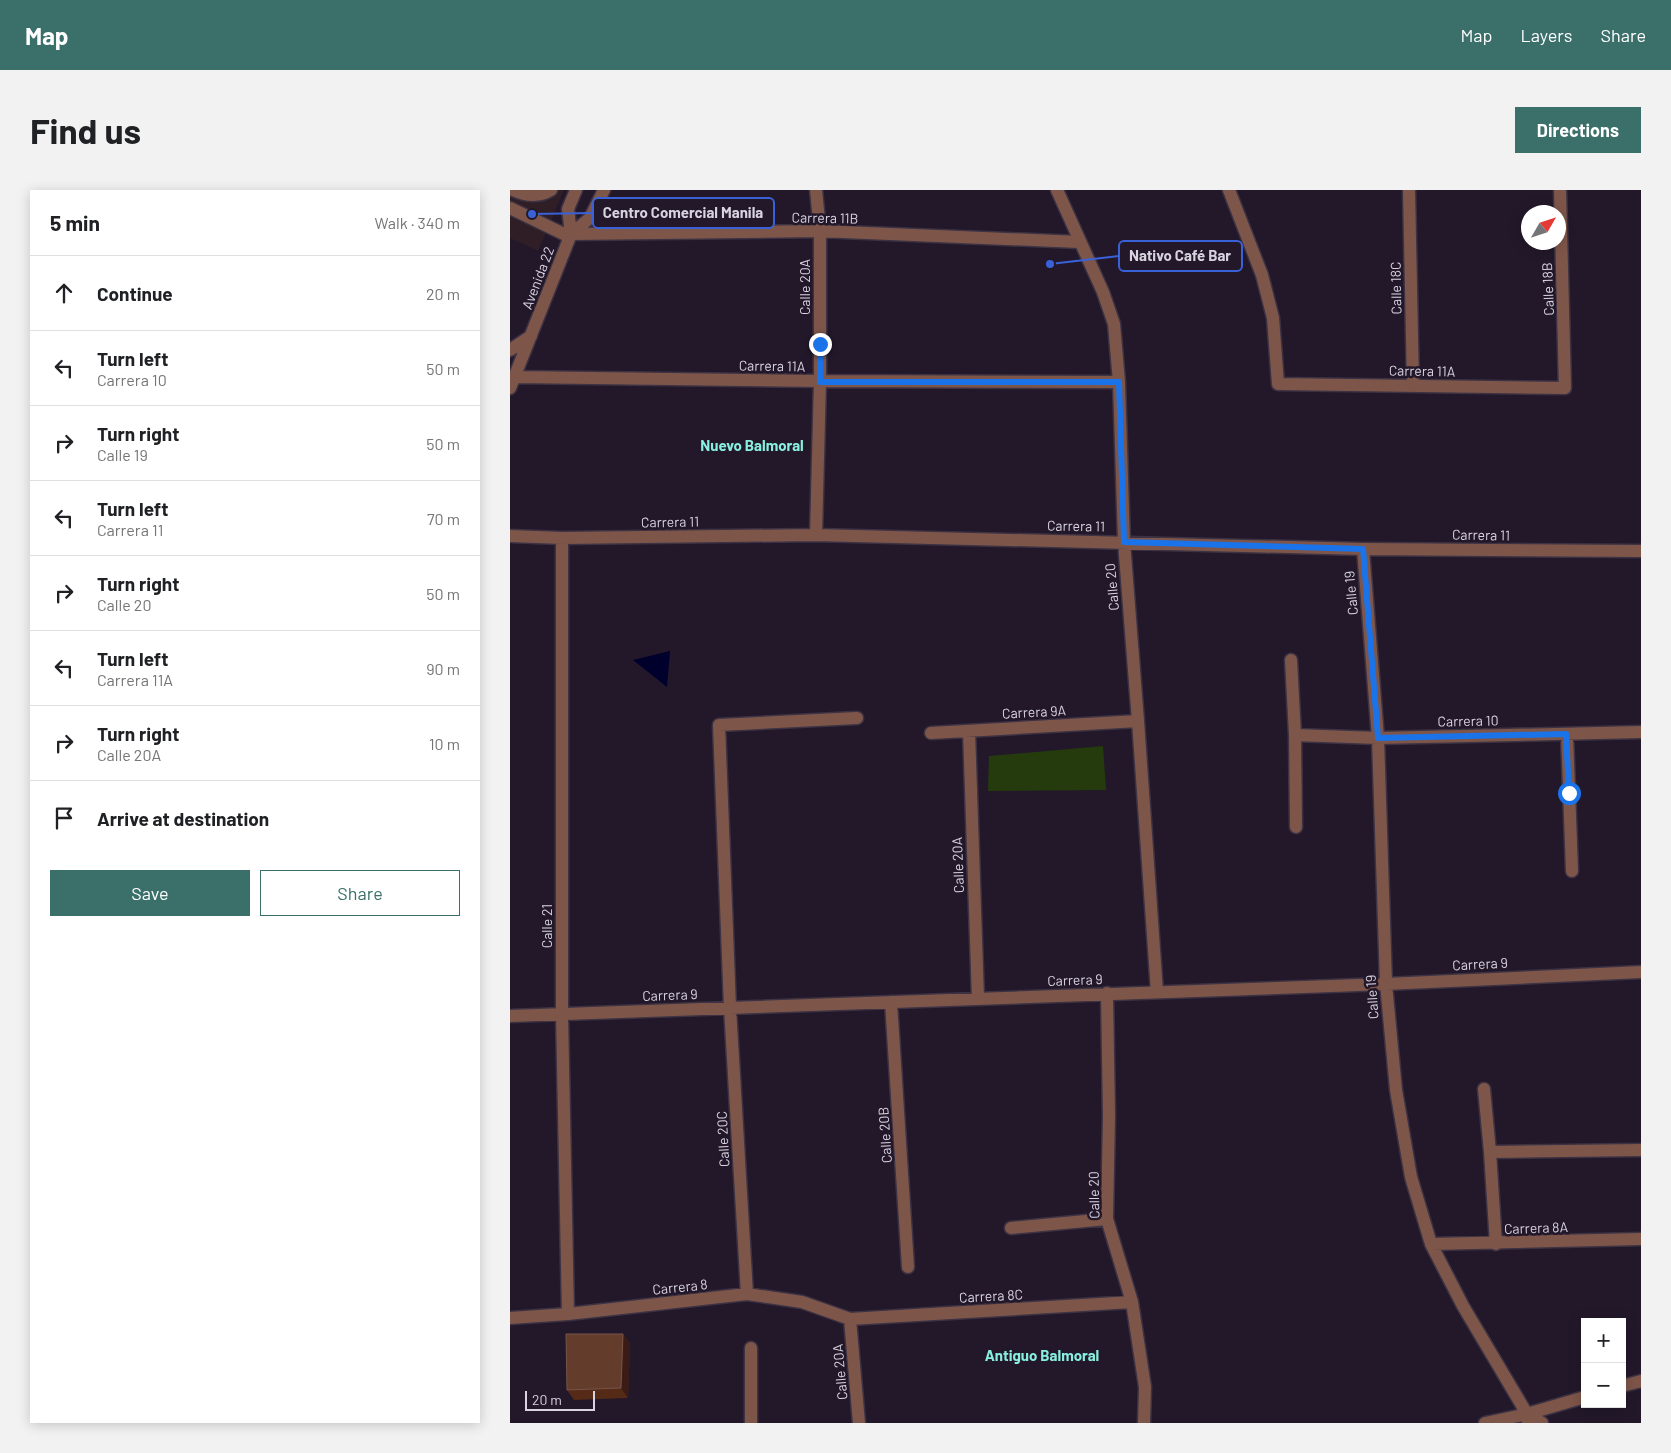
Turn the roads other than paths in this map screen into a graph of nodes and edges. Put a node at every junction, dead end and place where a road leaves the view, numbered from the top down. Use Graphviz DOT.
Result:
graph roads {
  1 [pos="513,190"];
  2 [pos="551,190"];
  3 [pos="576,190"];
  4 [pos="604,190"];
  5 [pos="816,190"];
  6 [pos="1057,190"];
  7 [pos="1228,190"];
  8 [pos="1409,190"];
  9 [pos="1560,190"];
  10 [pos="510,208"];
  11 [pos="820,231"];
  12 [pos="570,236"];
  13 [pos="1079,242"];
  14 [pos="531,336"];
  15 [pos="510,350"];
  16 [pos="820,382"];
  17 [pos="1119,382"];
  18 [pos="512,383"];
  19 [pos="1413,385"];
  20 [pos="1565,388"];
  21 [pos="816,535"];
  22 [pos="510,536"];
  23 [pos="562,538"];
  24 [pos="1124,542"];
  25 [pos="1363,549"];
  26 [pos="1641,552"];
  27 [pos="1291,660"];
  28 [pos="857,718"];
  29 [pos="1138,721"];
  30 [pos="969,731"];
  31 [pos="1641,732"];
  32 [pos="931,733"];
  33 [pos="1566,734"];
  34 [pos="1295,735"];
  35 [pos="1378,738"];
  36 [pos="1296,827"];
  37 [pos="1572,871"];
  38 [pos="1641,972"];
  39 [pos="1386,984"];
  40 [pos="1156,992"];
  41 [pos="1107,993"];
  42 [pos="978,999"];
  43 [pos="892,1002"];
  44 [pos="730,1008"];
  45 [pos="562,1014"];
  46 [pos="510,1016"];
  47 [pos="1484,1089"];
  48 [pos="1641,1150"];
  49 [pos="1490,1152"];
  50 [pos="1107,1218"];
  51 [pos="1011,1228"];
  52 [pos="1641,1239"];
  53 [pos="1431,1244"];
  54 [pos="1496,1244"];
  55 [pos="908,1266"];
  56 [pos="747,1294"];
  57 [pos="1132,1302"];
  58 [pos="568,1314"];
  59 [pos="510,1318"];
  60 [pos="850,1319"];
  61 [pos="751,1348"];
  62 [pos="1641,1381"];
  63 [pos="1626,1385"];
  64 [pos="1581,1398"];
  65 [pos="1527,1418"];
  66 [pos="751,1423"];
  67 [pos="859,1423"];
  68 [pos="1144,1423"];
  69 [pos="1485,1423"];
  70 [pos="1542,1423"];
  1 -- 2 [label="street"];
  3 -- 12 [label="street, Avenida 22"];
  4 -- 12 [label="street, Avenida 22"];
  5 -- 11 [label="street, Calle 20A"];
  6 -- 13 [label="street, Calle 20"];
  7 -- 19 [label="street, Carrera 11A"];
  8 -- 19 [label="street, Calle 18C"];
  9 -- 20 [label="street, Calle 18B"];
  10 -- 12 [label="street"];
  11 -- 12 [label="street, Carrera 11B"];
  11 -- 13 [label="street, Carrera 11B"];
  11 -- 16 [label="street, Calle 20A"];
  12 -- 14 [label="street, Avenida 22"];
  13 -- 17 [label="street, Calle 20"];
  14 -- 15 [label="street"];
  14 -- 18 [label="street, Avenida 22"];
  16 -- 17 [label="street, Carrera 11A"];
  16 -- 18 [label="street, Carrera 11A"];
  16 -- 21 [label="street, Calle 20A"];
  17 -- 24 [label="street, Calle 20"];
  19 -- 20 [label="street, Carrera 11A"];
  21 -- 23 [label="street, Carrera 11"];
  21 -- 24 [label="street, Carrera 11"];
  22 -- 23 [label="street, Carrera 11"];
  23 -- 45 [label="street, Calle 21"];
  24 -- 25 [label="street, Carrera 11"];
  24 -- 29 [label="street, Calle 20"];
  25 -- 26 [label="street, Carrera 11"];
  25 -- 35 [label="street, Calle 19"];
  27 -- 34 [label="street"];
  28 -- 44 [label="street, Calle 20C"];
  29 -- 30 [label="street, Carrera 9A"];
  29 -- 40 [label="street, Calle 20"];
  30 -- 32 [label="street, Carrera 9A"];
  30 -- 42 [label="street, Calle 20A"];
  31 -- 33 [label="street, Carrera 10"];
  33 -- 35 [label="street, Carrera 10"];
  33 -- 37 [label="street"];
  34 -- 35 [label="street, Carrera 10"];
  34 -- 36 [label="street"];
  35 -- 39 [label="street, Calle 19"];
  38 -- 39 [label="street, Carrera 9"];
  39 -- 40 [label="street, Carrera 9"];
  39 -- 53 [label="street, Calle 19"];
  40 -- 41 [label="street, Carrera 9"];
  41 -- 42 [label="street, Carrera 9"];
  41 -- 50 [label="street, Calle 20"];
  42 -- 43 [label="street, Carrera 9"];
  43 -- 44 [label="street, Carrera 9"];
  43 -- 55 [label="street, Calle 20B"];
  44 -- 45 [label="street, Carrera 9"];
  44 -- 56 [label="street, Calle 20C"];
  45 -- 46 [label="street, Carrera 9"];
  45 -- 58 [label="street, Calle 21"];
  47 -- 49 [label="street"];
  48 -- 49 [label="street"];
  49 -- 54 [label="street"];
  50 -- 51 [label="street"];
  50 -- 57 [label="street, Calle 20"];
  52 -- 54 [label="street, Carrera 8A"];
  53 -- 54 [label="street, Carrera 8A"];
  53 -- 65 [label="street, Calle 19"];
  56 -- 58 [label="street, Carrera 8"];
  56 -- 60 [label="street, Carrera 8"];
  57 -- 60 [label="street, Carrera 8C"];
  57 -- 68 [label="street, Calle 20"];
  58 -- 59 [label="street, Carrera 8"];
  60 -- 67 [label="street, Calle 20A"];
  61 -- 66 [label="street"];
  62 -- 63 [label="street"];
  64 -- 65 [label="street"];
  65 -- 69 [label="street"];
  65 -- 70 [label="street, Calle 19"];
}
